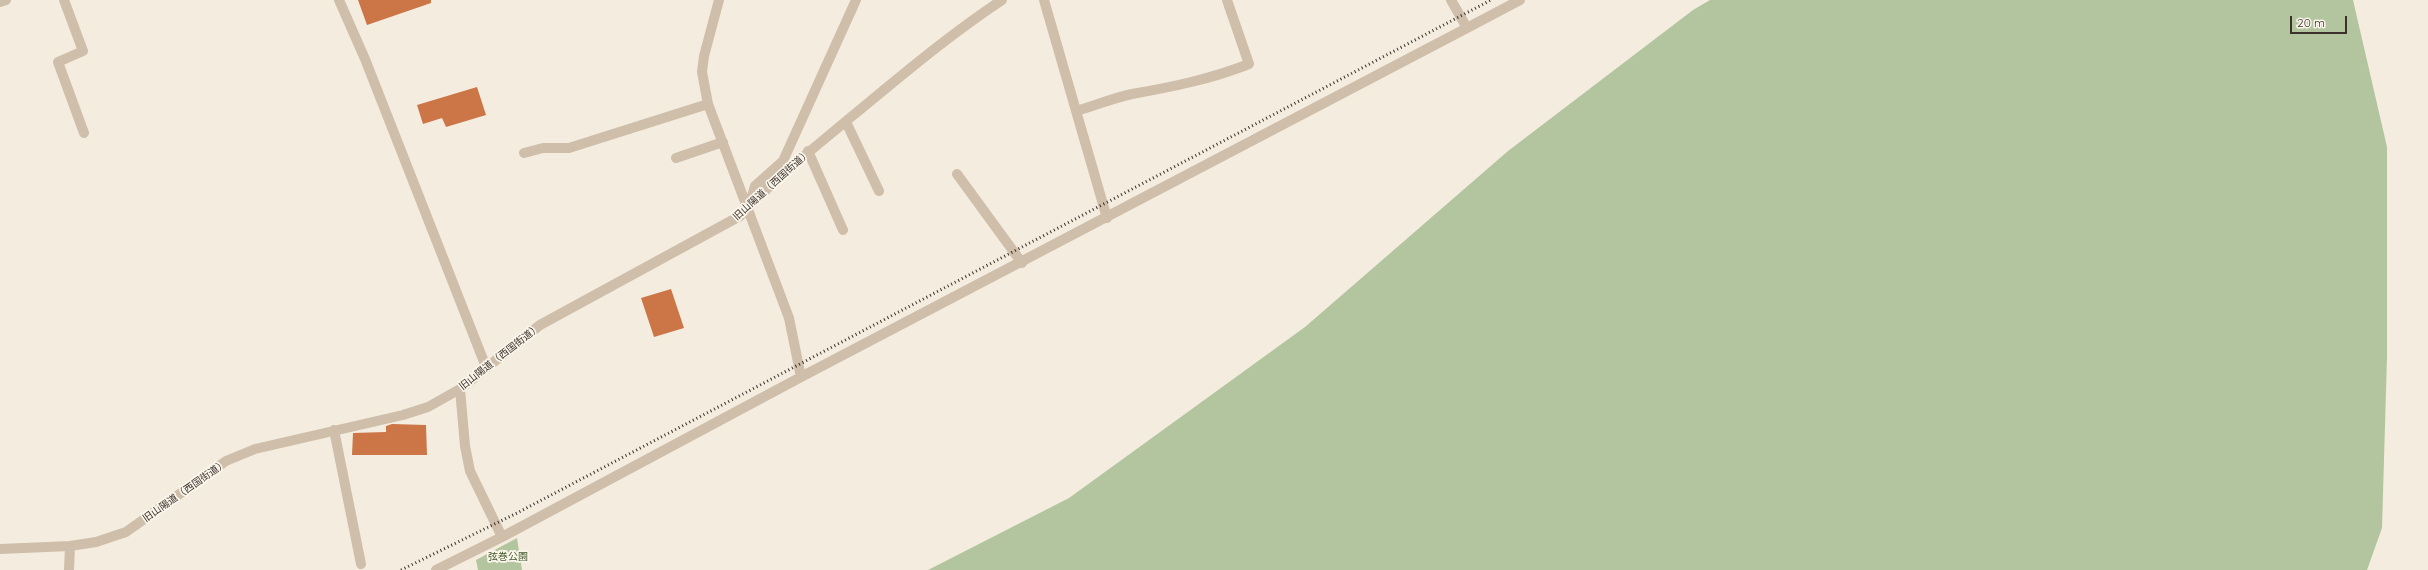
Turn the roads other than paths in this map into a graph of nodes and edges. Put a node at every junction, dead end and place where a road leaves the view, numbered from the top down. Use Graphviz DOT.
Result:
graph roads {
  1 [pos="6,0"];
  2 [pos="64,0"];
  3 [pos="339,0"];
  4 [pos="719,0"];
  5 [pos="856,0"];
  6 [pos="1002,0"];
  7 [pos="1044,0"];
  8 [pos="1227,0"];
  9 [pos="1451,0"];
  10 [pos="1520,0"];
  11 [pos="0,2"];
  12 [pos="1467,28"];
  13 [pos="708,104"];
  14 [pos="1076,111"];
  15 [pos="846,122"];
  16 [pos="84,133"];
  17 [pos="723,142"];
  18 [pos="808,151"];
  19 [pos="524,152"];
  20 [pos="676,158"];
  21 [pos="957,174"];
  22 [pos="879,191"];
  23 [pos="748,207"];
  24 [pos="1107,218"];
  25 [pos="843,230"];
  26 [pos="1022,263"];
  27 [pos="486,367"];
  28 [pos="801,377"];
  29 [pos="460,388"];
  30 [pos="334,430"];
  31 [pos="502,537"];
  32 [pos="70,546"];
  33 [pos="0,549"];
  34 [pos="362,564"];
  35 [pos="69,570"];
  36 [pos="436,570"];
  1 -- 11 [label="street"];
  2 -- 16 [label="street"];
  3 -- 27 [label="street"];
  4 -- 13 [label="street"];
  5 -- 23 [label="street"];
  6 -- 15 [label="street, 旧山陽道（西国街道）"];
  7 -- 14 [label="street"];
  8 -- 14 [label="street"];
  9 -- 12 [label="street"];
  10 -- 12 [label="street"];
  12 -- 24 [label="street"];
  13 -- 17 [label="street"];
  13 -- 19 [label="street"];
  14 -- 24 [label="street"];
  15 -- 18 [label="street, 旧山陽道（西国街道）"];
  15 -- 22 [label="street"];
  17 -- 20 [label="street"];
  17 -- 23 [label="street"];
  18 -- 23 [label="street, 旧山陽道（西国街道）"];
  18 -- 25 [label="street"];
  21 -- 26 [label="street"];
  23 -- 27 [label="street, 旧山陽道（西国街道）"];
  23 -- 28 [label="street"];
  24 -- 26 [label="street"];
  26 -- 28 [label="street"];
  27 -- 29 [label="street, 旧山陽道（西国街道）"];
  28 -- 31 [label="street"];
  29 -- 30 [label="street, 旧山陽道（西国街道）"];
  29 -- 31 [label="street"];
  30 -- 32 [label="street, 旧山陽道（西国街道）"];
  30 -- 34 [label="street"];
  31 -- 36 [label="street"];
  32 -- 33 [label="street, 旧山陽道（西国街道）"];
  32 -- 35 [label="street"];
}
